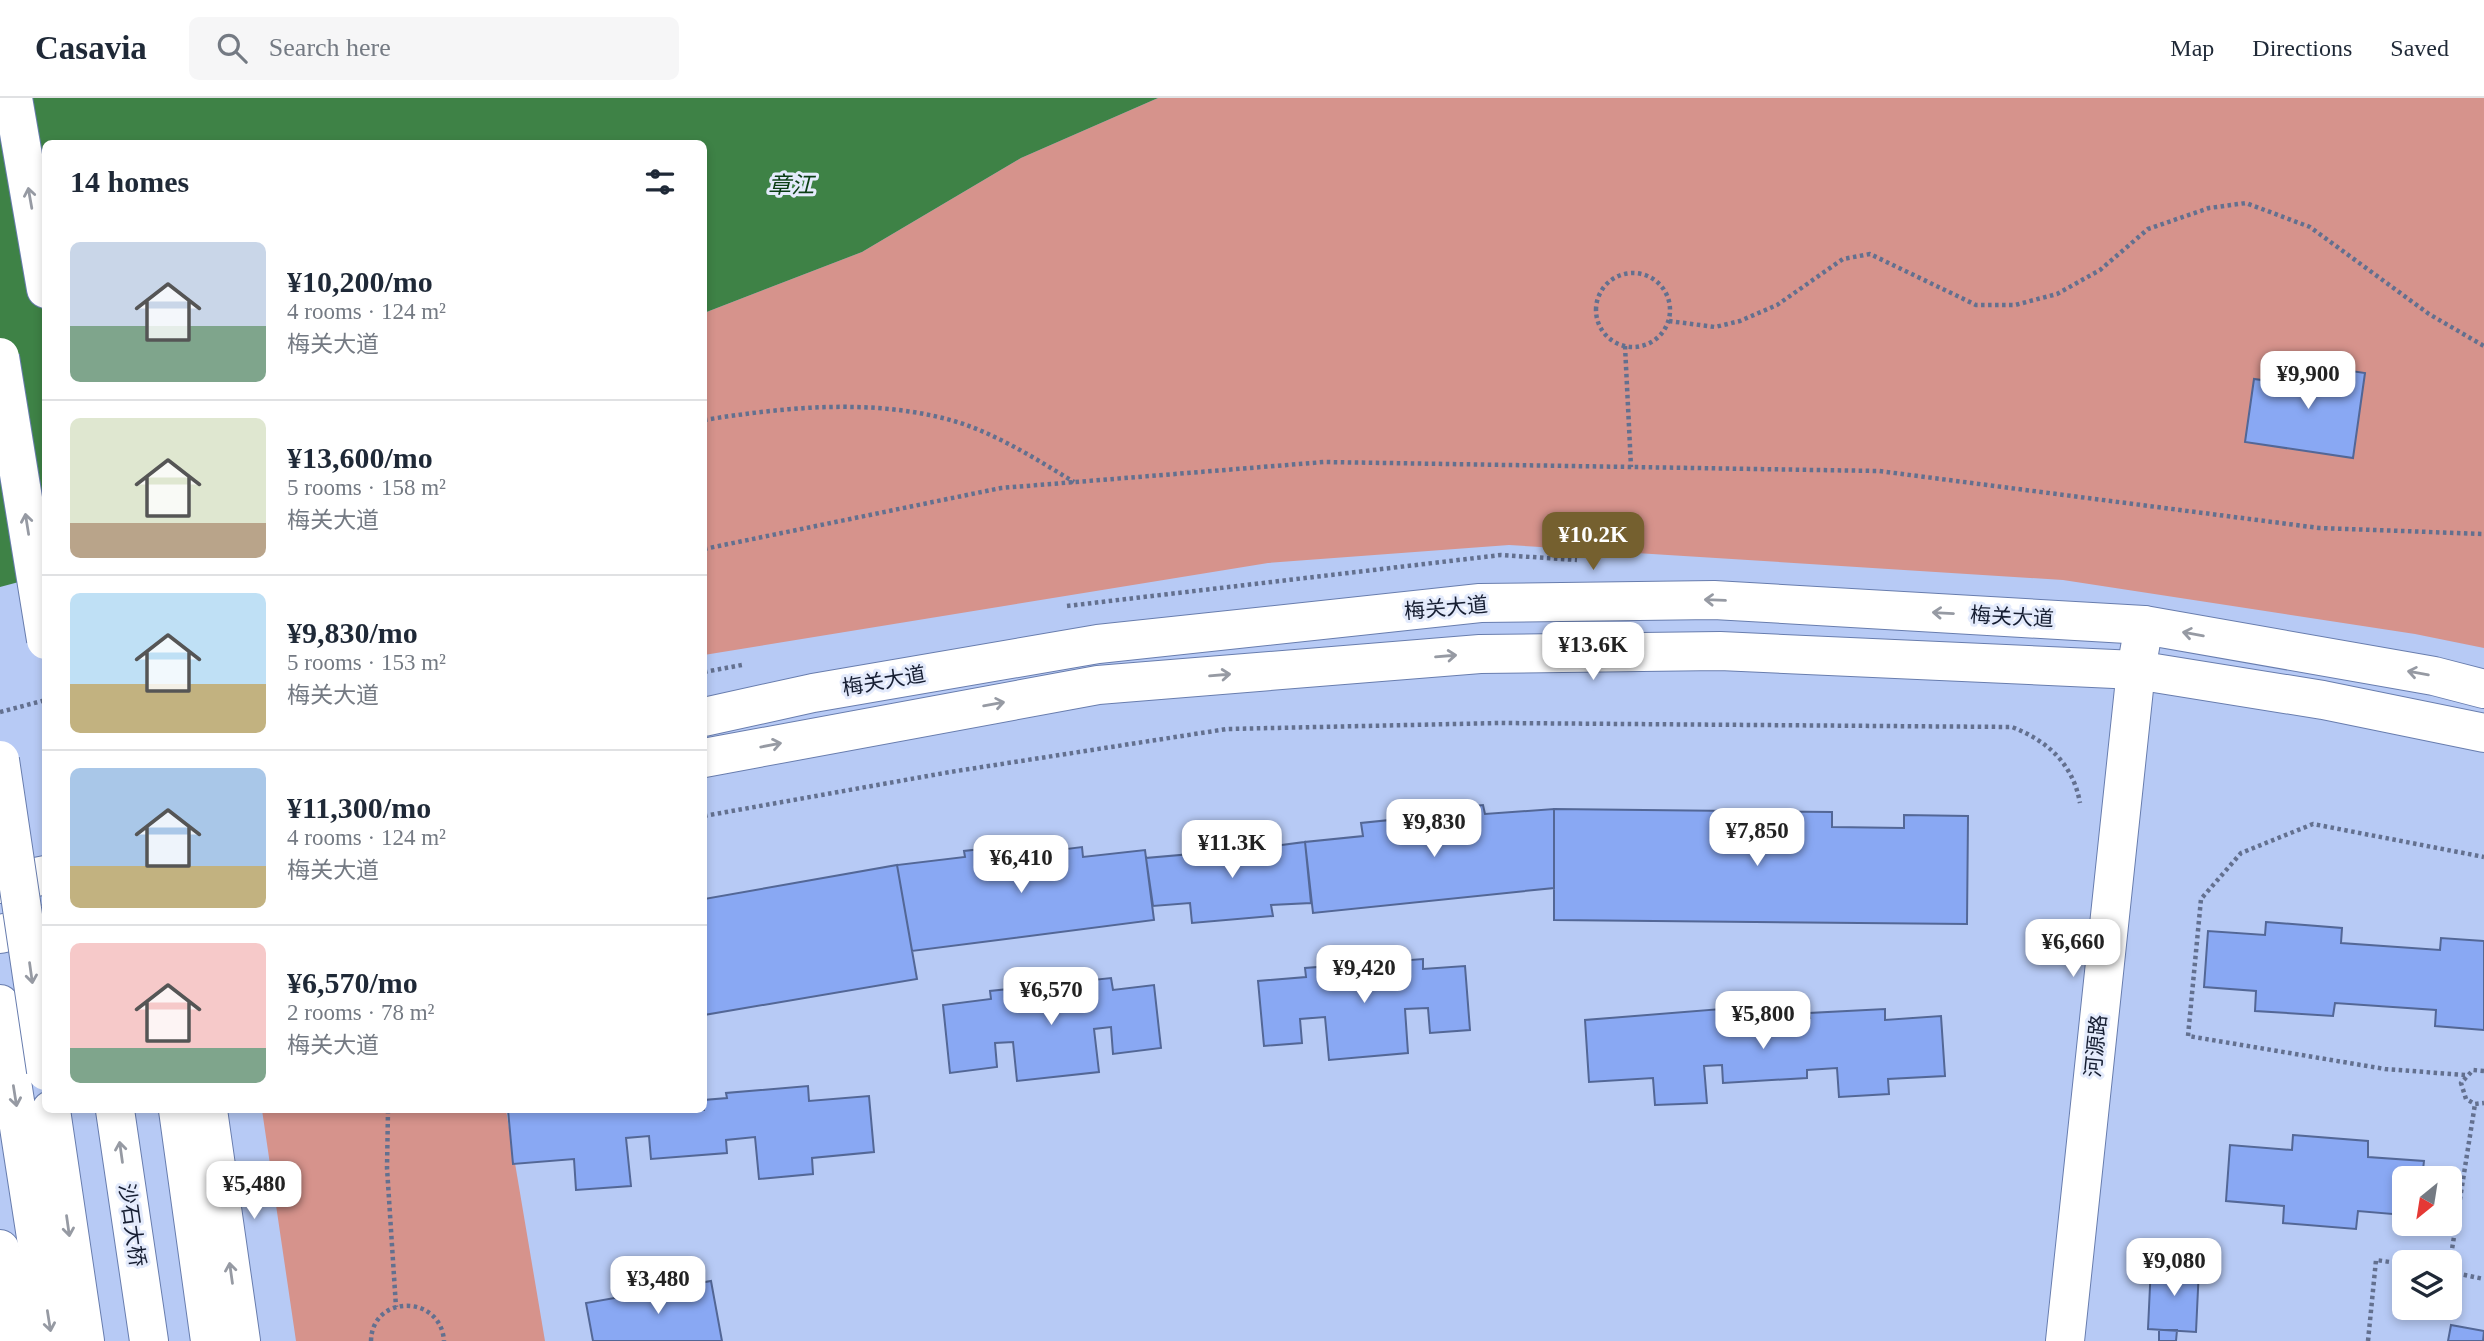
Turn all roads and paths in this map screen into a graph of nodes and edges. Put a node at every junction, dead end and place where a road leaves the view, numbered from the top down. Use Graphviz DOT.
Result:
graph roads {
  1 [pos="13,98"];
  2 [pos="42,266"];
  3 [pos="1669,321"];
  4 [pos="1625,346"];
  5 [pos="2484,346"];
  6 [pos="0,357"];
  7 [pos="707,421"];
  8 [pos="1631,467"];
  9 [pos="1074,482"];
  10 [pos="2484,534"];
  11 [pos="707,548"];
  12 [pos="42,615"];
  13 [pos="2144,625"];
  14 [pos="2136,670"];
  15 [pos="2484,689"];
  16 [pos="42,701"];
  17 [pos="0,712"];
  18 [pos="707,716"];
  19 [pos="2484,733"];
  20 [pos="707,757"];
  21 [pos="0,760"];
  22 [pos="2081,812"];
  23 [pos="707,815"];
  24 [pos="2484,857"];
  25 [pos="42,876"];
  26 [pos="0,884"];
  27 [pos="42,925"];
  28 [pos="0,934"];
  29 [pos="0,1004"];
  30 [pos="4,1041"];
  31 [pos="42,1044"];
  32 [pos="2484,1071"];
  33 [pos="2465,1075"];
  34 [pos="2484,1103"];
  35 [pos="2475,1104"];
  36 [pos="51,1113"];
  37 [pos="115,1113"];
  38 [pos="178,1113"];
  39 [pos="208,1113"];
  40 [pos="388,1113"];
  41 [pos="0,1249"];
  42 [pos="2452,1250"];
  43 [pos="2392,1262"];
  44 [pos="2462,1274"];
  45 [pos="2484,1279"];
  46 [pos="396,1307"];
  47 [pos="16,1341"];
  48 [pos="52,1341"];
  49 [pos="85,1341"];
  50 [pos="149,1341"];
  51 [pos="210,1341"];
  52 [pos="241,1341"];
  53 [pos="372,1341"];
  54 [pos="444,1341"];
  55 [pos="2065,1341"];
  56 [pos="2368,1341"];
  2 -- 1 [label="main road, one-way"];
  3 -- 4 [label="path"];
  3 -- 4 [label="path"];
  3 -- 5 [label="path"];
  4 -- 8 [label="path"];
  12 -- 6 [label="main road, one-way, bridge"];
  7 -- 9 [label="path"];
  8 -- 9 [label="path"];
  8 -- 10 [label="path"];
  9 -- 11 [label="path"];
  13 -- 14 [label="main road, 河源路"];
  15 -- 13 [label="main road, 梅关大道, one-way"];
  13 -- 18 [label="main road, 梅关大道, one-way"];
  14 -- 19 [label="main road, 梅关大道"];
  20 -- 14 [label="main road, 梅关大道, one-way"];
  14 -- 55 [label="main road, 河源路"];
  16 -- 17 [label="path"];
  21 -- 31 [label="main road, one-way, bridge"];
  22 -- 23 [label="path"];
  24 -- 33 [label="path"];
  25 -- 26 [label="main road"];
  27 -- 28 [label="main road"];
  29 -- 30 [label="main road"];
  30 -- 48 [label="main road, one-way"];
  32 -- 33 [label="path"];
  33 -- 35 [label="path"];
  34 -- 35 [label="path"];
  35 -- 42 [label="path"];
  36 -- 49 [label="main road, one-way"];
  50 -- 37 [label="main road, 沙石大桥, one-way"];
  38 -- 51 [label="main road"];
  52 -- 39 [label="main road, one-way"];
  40 -- 46 [label="path"];
  41 -- 47 [label="main road"];
  43 -- 56 [label="path"];
  44 -- 45 [label="path"];
  46 -- 53 [label="path"];
  46 -- 54 [label="path"];
}
